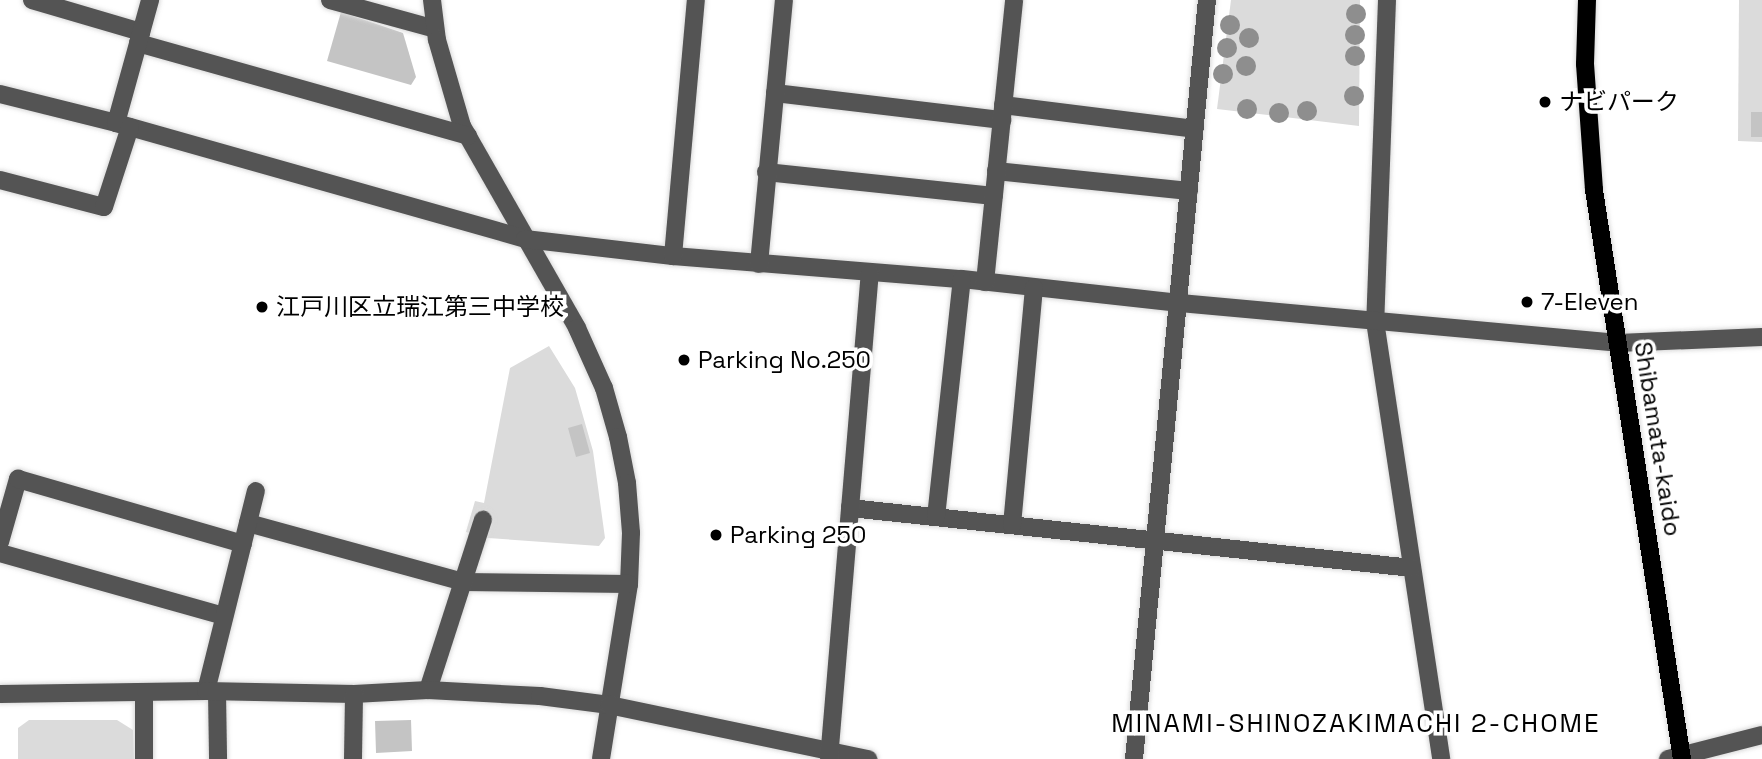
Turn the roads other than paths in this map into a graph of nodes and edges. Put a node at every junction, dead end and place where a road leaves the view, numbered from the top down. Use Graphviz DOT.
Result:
graph roads {
  1 [pos="32,0"];
  2 [pos="150,0"];
  3 [pos="330,0"];
  4 [pos="432,0"];
  5 [pos="696,0"];
  6 [pos="784,0"];
  7 [pos="1014,0"];
  8 [pos="1207,0"];
  9 [pos="1387,0"];
  10 [pos="1587,0"];
  11 [pos="435,29"];
  12 [pos="140,38"];
  13 [pos="775,93"];
  14 [pos="0,94"];
  15 [pos="1002,113"];
  16 [pos="123,125"];
  17 [pos="1195,130"];
  18 [pos="468,136"];
  19 [pos="996,171"];
  20 [pos="766,172"];
  21 [pos="0,180"];
  22 [pos="1189,191"];
  23 [pos="994,195"];
  24 [pos="525,239"];
  25 [pos="673,256"];
  26 [pos="759,264"];
  27 [pos="870,274"];
  28 [pos="962,279"];
  29 [pos="985,282"];
  30 [pos="1034,288"];
  31 [pos="1180,303"];
  32 [pos="1375,321"];
  33 [pos="1762,337"];
  34 [pos="1618,343"];
  35 [pos="256,491"];
  36 [pos="850,508"];
  37 [pos="936,517"];
  38 [pos="483,520"];
  39 [pos="248,523"];
  40 [pos="1012,525"];
  41 [pos="1156,540"];
  42 [pos="0,542"];
  43 [pos="243,544"];
  44 [pos="0,553"];
  45 [pos="1412,568"];
  46 [pos="463,582"];
  47 [pos="629,584"];
  48 [pos="225,616"];
  49 [pos="428,690"];
  50 [pos="211,691"];
  51 [pos="144,692"];
  52 [pos="0,694"];
  53 [pos="354,694"];
  54 [pos="609,705"];
  55 [pos="1762,735"];
  56 [pos="830,754"];
  57 [pos="1677,758"];
  58 [pos="144,759"];
  59 [pos="218,759"];
  60 [pos="353,759"];
  61 [pos="601,759"];
  62 [pos="868,759"];
  63 [pos="1134,759"];
  64 [pos="1441,759"];
  1 -- 12 [label="street"];
  2 -- 12 [label="street"];
  3 -- 11 [label="street"];
  4 -- 11 [label="street"];
  5 -- 25 [label="street"];
  6 -- 13 [label="street"];
  7 -- 15 [label="street"];
  8 -- 17 [label="street"];
  9 -- 32 [label="street"];
  10 -- 34 [label="main road, Shibamata-kaido"];
  11 -- 18 [label="street"];
  12 -- 16 [label="street"];
  12 -- 18 [label="street"];
  13 -- 15 [label="street"];
  13 -- 20 [label="street"];
  14 -- 16 [label="street"];
  15 -- 17 [label="street"];
  15 -- 19 [label="street"];
  16 -- 21 [label="street"];
  16 -- 24 [label="street"];
  17 -- 22 [label="street"];
  18 -- 24 [label="street"];
  19 -- 22 [label="street"];
  19 -- 23 [label="street"];
  20 -- 23 [label="street"];
  20 -- 26 [label="street"];
  22 -- 31 [label="street"];
  23 -- 29 [label="street"];
  24 -- 25 [label="street"];
  24 -- 47 [label="street"];
  25 -- 26 [label="street"];
  26 -- 27 [label="street"];
  27 -- 28 [label="street"];
  27 -- 36 [label="street"];
  28 -- 29 [label="street"];
  28 -- 37 [label="street"];
  29 -- 30 [label="street"];
  30 -- 31 [label="street"];
  30 -- 40 [label="street"];
  31 -- 32 [label="street"];
  31 -- 41 [label="street"];
  32 -- 34 [label="street"];
  32 -- 45 [label="street"];
  33 -- 34 [label="street"];
  34 -- 57 [label="main road, Shibamata-kaido"];
  35 -- 39 [label="street"];
  36 -- 37 [label="street"];
  36 -- 56 [label="street"];
  37 -- 40 [label="street"];
  38 -- 46 [label="street"];
  39 -- 43 [label="street"];
  39 -- 46 [label="street"];
  40 -- 41 [label="street"];
  41 -- 45 [label="street"];
  41 -- 63 [label="street"];
  42 -- 43 [label="street"];
  43 -- 48 [label="street"];
  44 -- 48 [label="street"];
  45 -- 64 [label="street"];
  46 -- 47 [label="street"];
  46 -- 49 [label="street"];
  47 -- 54 [label="street"];
  48 -- 50 [label="street"];
  49 -- 53 [label="street"];
  49 -- 54 [label="street"];
  50 -- 51 [label="street"];
  50 -- 53 [label="street"];
  50 -- 59 [label="street"];
  51 -- 52 [label="street"];
  51 -- 58 [label="street"];
  53 -- 60 [label="street"];
  54 -- 56 [label="street"];
  54 -- 61 [label="street"];
  55 -- 57 [label="street"];
  56 -- 62 [label="street"];
}
